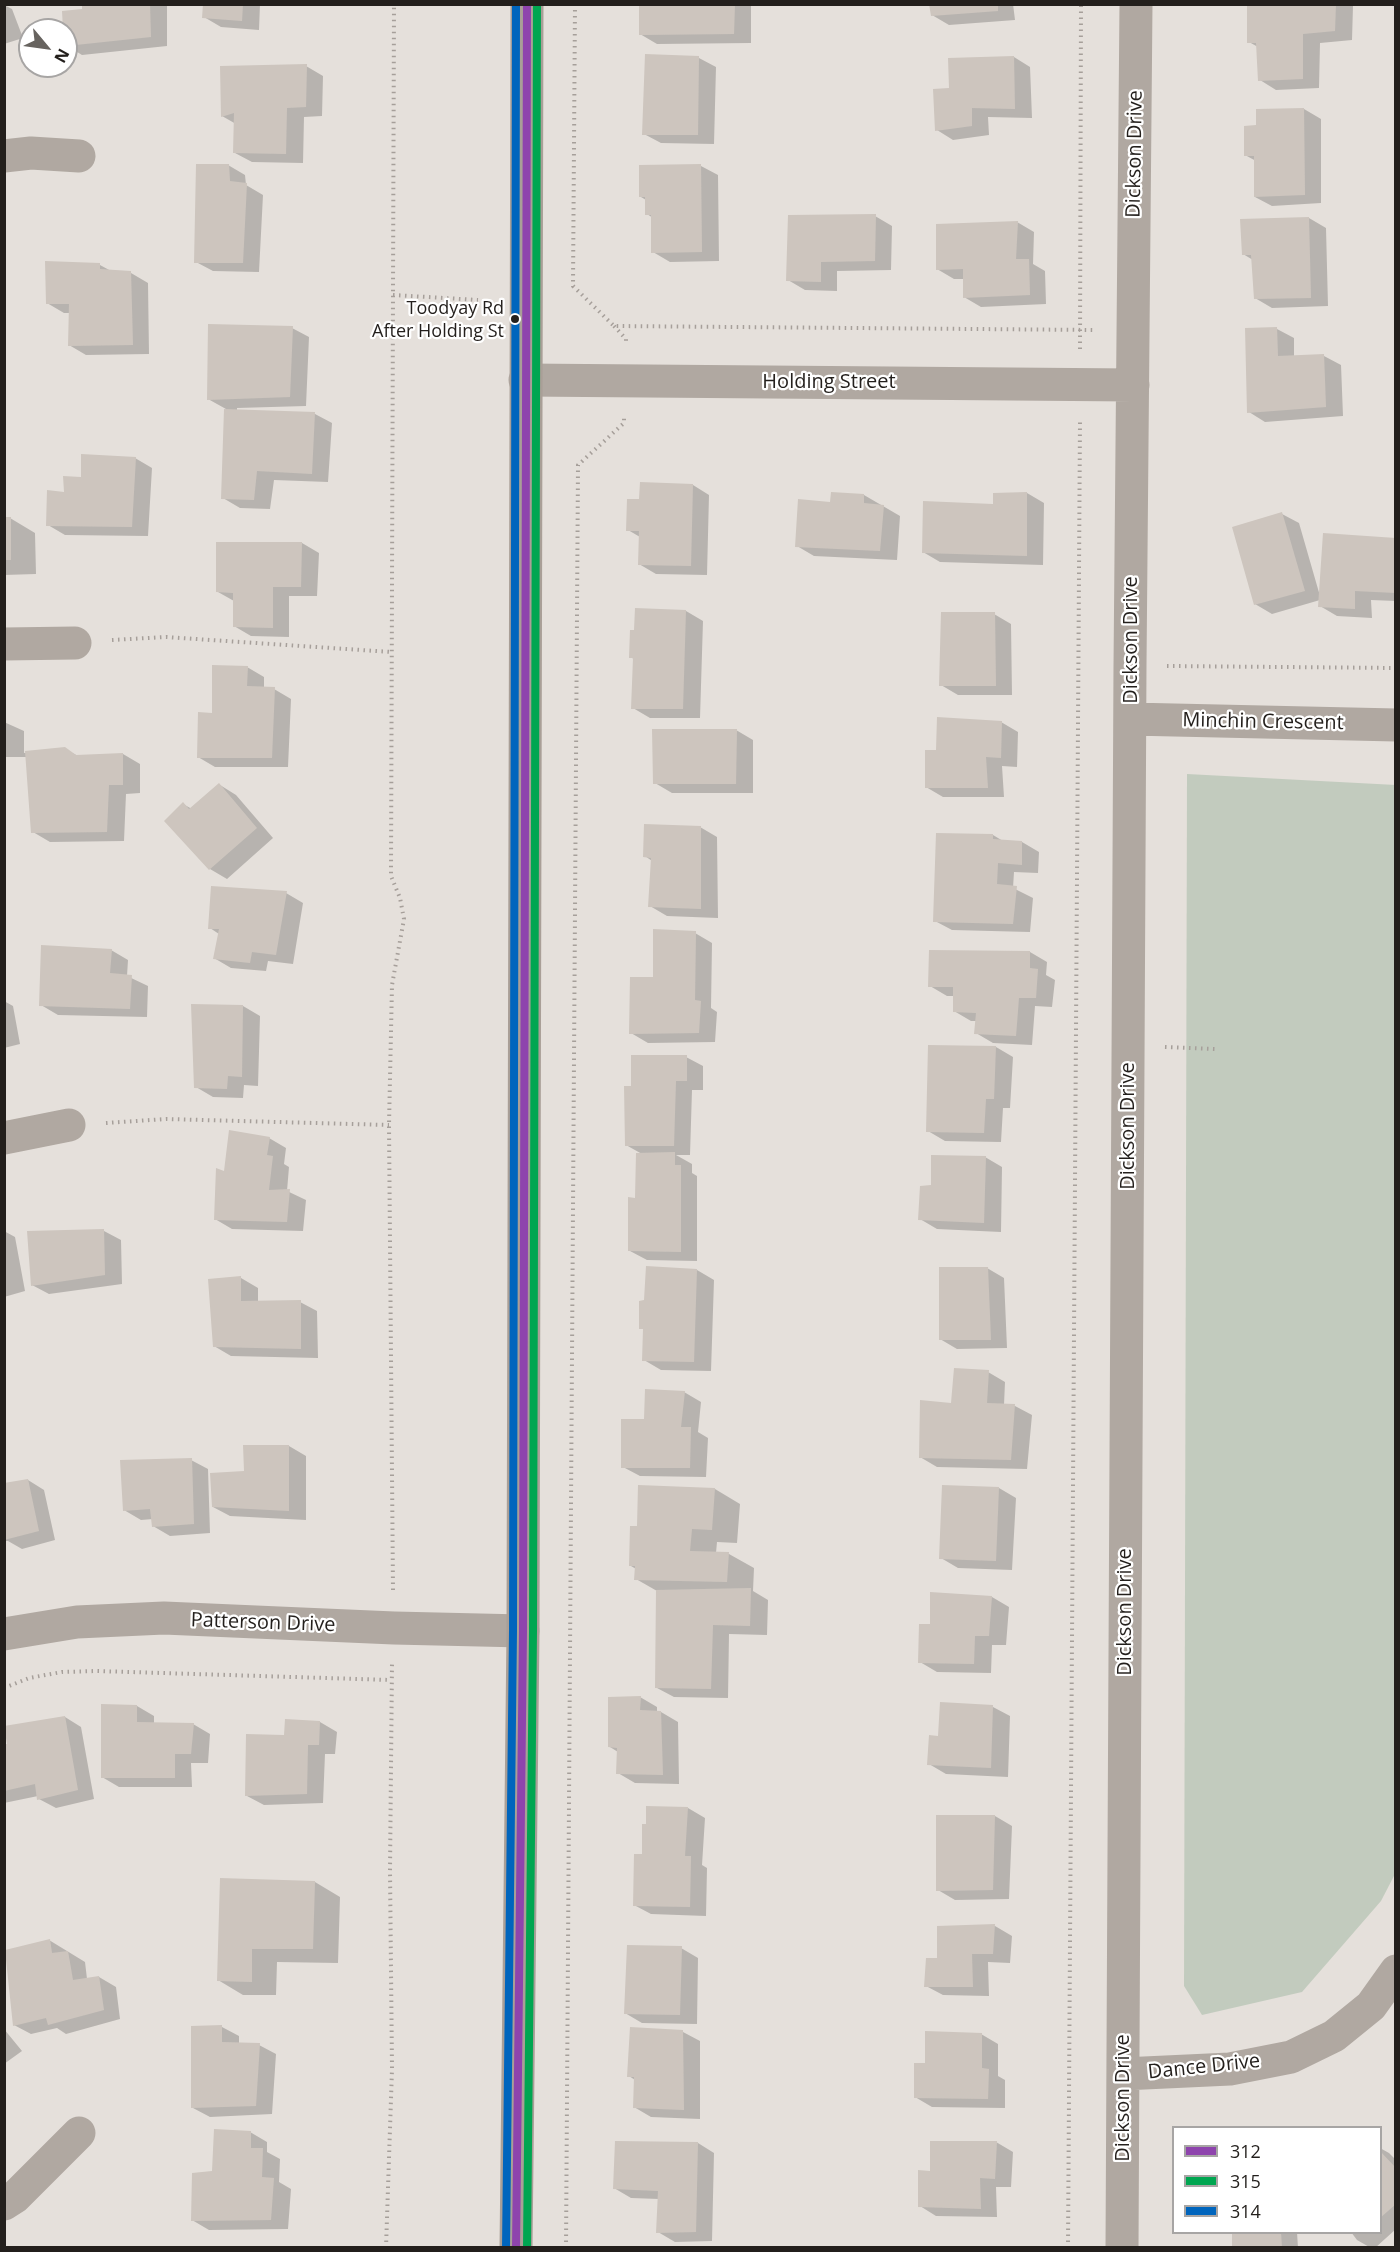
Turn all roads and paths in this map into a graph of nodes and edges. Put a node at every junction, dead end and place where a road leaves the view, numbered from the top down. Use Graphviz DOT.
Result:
graph roads {
  1 [pos="394,4"];
  2 [pos="527,4"];
  3 [pos="575,4"];
  4 [pos="1081,4"];
  5 [pos="1136,4"];
  6 [pos="4,156"];
  7 [pos="79,156"];
  8 [pos="393,295"];
  9 [pos="478,300"];
  10 [pos="1080,330"];
  11 [pos="1102,330"];
  12 [pos="1080,352"];
  13 [pos="525,380"];
  14 [pos="625,381"];
  15 [pos="1133,385"];
  16 [pos="1080,416"];
  17 [pos="75,643"];
  18 [pos="4,644"];
  19 [pos="391,652"];
  20 [pos="1130,665"];
  21 [pos="1395,668"];
  22 [pos="1130,719"];
  23 [pos="1395,725"];
  24 [pos="1128,1046"];
  25 [pos="1215,1049"];
  26 [pos="69,1125"];
  27 [pos="388,1125"];
  28 [pos="4,1138"];
  29 [pos="394,1628"];
  30 [pos="523,1631"];
  31 [pos="4,1634"];
  32 [pos="392,1680"];
  33 [pos="4,1688"];
  34 [pos="1395,1971"];
  35 [pos="1123,2074"];
  36 [pos="79,2133"];
  37 [pos="4,2204"];
  38 [pos="386,2247"];
  39 [pos="516,2247"];
  40 [pos="566,2247"];
  41 [pos="1068,2247"];
  42 [pos="1122,2247"];
  1 -- 8 [label="path"];
  2 -- 13 [label="main road"];
  3 -- 10 [label="path"];
  4 -- 10 [label="path"];
  5 -- 15 [label="street, Dickson Drive"];
  6 -- 7 [label="street"];
  8 -- 9 [label="path"];
  8 -- 19 [label="path"];
  10 -- 11 [label="path"];
  10 -- 12 [label="path"];
  13 -- 14 [label="street, Holding Street"];
  13 -- 30 [label="main road"];
  14 -- 15 [label="street, Holding Street"];
  14 -- 40 [label="path"];
  15 -- 20 [label="street, Dickson Drive"];
  16 -- 41 [label="path"];
  17 -- 18 [label="street"];
  17 -- 19 [label="path"];
  19 -- 27 [label="path"];
  20 -- 21 [label="path"];
  20 -- 22 [label="street, Dickson Drive"];
  22 -- 23 [label="street, Minchin Crescent"];
  22 -- 24 [label="street, Dickson Drive"];
  24 -- 25 [label="path"];
  24 -- 35 [label="street, Dickson Drive"];
  26 -- 27 [label="path"];
  26 -- 28 [label="street"];
  27 -- 29 [label="path"];
  29 -- 30 [label="street, Patterson Drive"];
  29 -- 31 [label="street, Patterson Drive"];
  29 -- 32 [label="path"];
  30 -- 39 [label="main road"];
  32 -- 33 [label="path"];
  32 -- 38 [label="path"];
  34 -- 35 [label="street, Dance Drive"];
  35 -- 42 [label="street, Dickson Drive"];
  36 -- 37 [label="street"];
}
